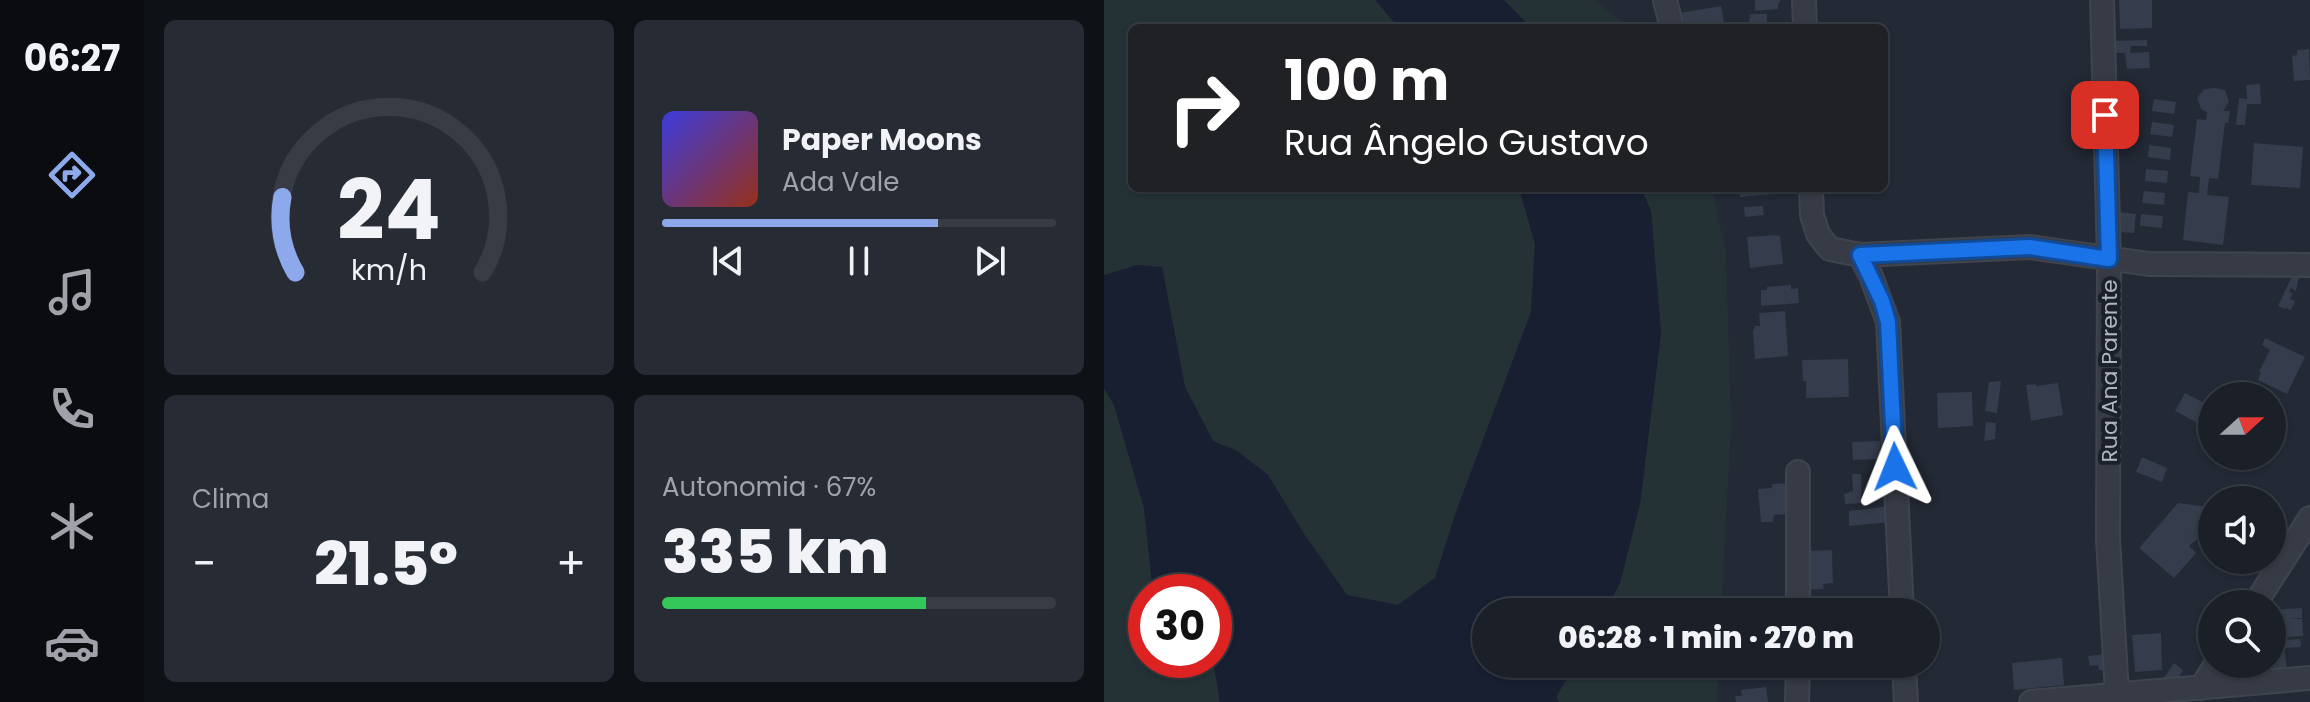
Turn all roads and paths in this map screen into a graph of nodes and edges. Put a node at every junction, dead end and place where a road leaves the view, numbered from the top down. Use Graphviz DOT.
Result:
graph roads {
  1 [pos="1665,0"];
  2 [pos="1804,0"];
  3 [pos="2102,0"];
  4 [pos="1671,24"];
  5 [pos="1805,24"];
  6 [pos="1811,192"];
  7 [pos="1860,255"];
  8 [pos="2109,259"];
  9 [pos="2310,265"];
  10 [pos="1798,472"];
  11 [pos="2310,518"];
  12 [pos="2264,590"];
  13 [pos="1798,598"];
  14 [pos="1901,598"];
  15 [pos="1798,678"];
  16 [pos="1905,678"];
  17 [pos="2207,678"];
  18 [pos="2310,678"];
  19 [pos="2201,688"];
  20 [pos="2117,694"];
  21 [pos="1797,702"];
  22 [pos="1906,702"];
  23 [pos="2031,702"];
  1 -- 4 [label="street"];
  2 -- 5 [label="street"];
  3 -- 8 [label="street, Rua Ana Parente"];
  6 -- 7 [label="street"];
  7 -- 8 [label="street"];
  7 -- 14 [label="street"];
  8 -- 9 [label="street"];
  8 -- 20 [label="street, Rua Ana Parente"];
  10 -- 13 [label="street"];
  11 -- 12 [label="street"];
  15 -- 21 [label="street"];
  16 -- 22 [label="street"];
  17 -- 19 [label="street"];
  18 -- 19 [label="street"];
  19 -- 20 [label="street"];
  20 -- 23 [label="street"];
}
